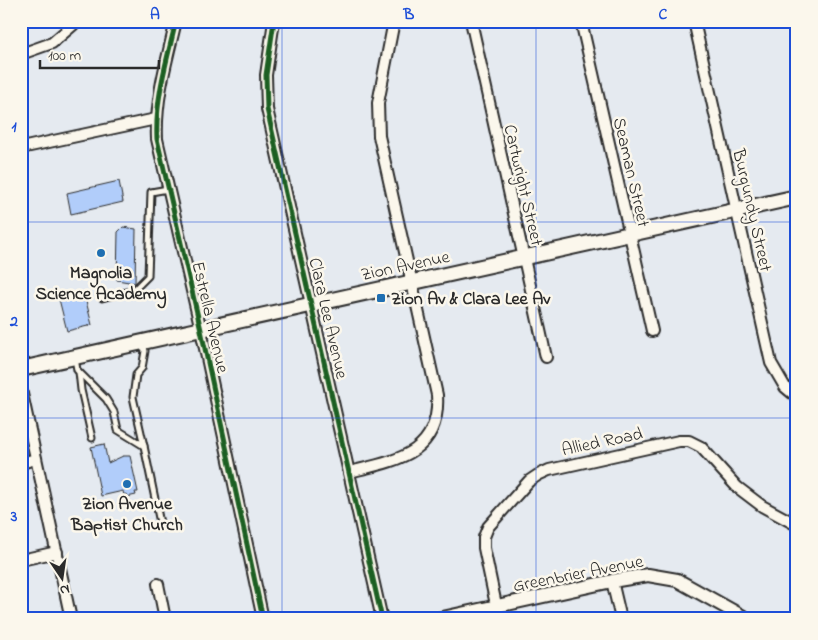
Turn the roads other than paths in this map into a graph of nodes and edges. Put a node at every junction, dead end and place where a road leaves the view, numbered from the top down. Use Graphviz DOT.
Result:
graph roads {
  1 [pos="74,21"];
  2 [pos="176,21"];
  3 [pos="274,21"];
  4 [pos="394,21"];
  5 [pos="471,21"];
  6 [pos="581,21"];
  7 [pos="694,21"];
  8 [pos="21,54"];
  9 [pos="156,120"];
  10 [pos="21,148"];
  11 [pos="168,189"];
  12 [pos="797,197"];
  13 [pos="736,211"];
  14 [pos="630,234"];
  15 [pos="524,258"];
  16 [pos="413,282"];
  17 [pos="102,298"];
  18 [pos="312,305"];
  19 [pos="201,330"];
  20 [pos="652,331"];
  21 [pos="143,342"];
  22 [pos="546,357"];
  23 [pos="75,358"];
  24 [pos="21,369"];
  25 [pos="79,372"];
  26 [pos="21,389"];
  27 [pos="797,397"];
  28 [pos="92,438"];
  29 [pos="144,446"];
  30 [pos="36,459"];
  31 [pos="21,463"];
  32 [pos="349,472"];
  33 [pos="160,523"];
  34 [pos="797,525"];
  35 [pos="57,552"];
  36 [pos="21,560"];
  37 [pos="612,581"];
  38 [pos="158,584"];
  39 [pos="497,612"];
  40 [pos="71,619"];
  41 [pos="165,619"];
  42 [pos="264,619"];
  43 [pos="382,619"];
  44 [pos="438,619"];
  45 [pos="621,619"];
  46 [pos="747,619"];
  1 -- 8 [label="street"];
  2 -- 9 [label="street, Estrella Avenue"];
  3 -- 18 [label="street, Clara Lee Avenue"];
  4 -- 16 [label="street"];
  5 -- 15 [label="street, Cartwright Street"];
  6 -- 14 [label="street, Seaman Street"];
  7 -- 13 [label="street, Burgundy Street"];
  9 -- 10 [label="street"];
  9 -- 11 [label="street, Estrella Avenue"];
  11 -- 17 [label="lane"];
  11 -- 19 [label="street, Estrella Avenue"];
  12 -- 13 [label="main road, Zion Avenue"];
  13 -- 14 [label="main road, Zion Avenue"];
  13 -- 27 [label="street, Burgundy Street"];
  14 -- 15 [label="main road, Zion Avenue"];
  14 -- 20 [label="street, Seaman Street"];
  15 -- 16 [label="main road, Zion Avenue"];
  15 -- 22 [label="street, Cartwright Street"];
  16 -- 18 [label="main road, Zion Avenue"];
  16 -- 32 [label="street"];
  18 -- 19 [label="main road, Zion Avenue"];
  18 -- 32 [label="street, Clara Lee Avenue"];
  19 -- 21 [label="main road, Zion Avenue"];
  19 -- 42 [label="street, Estrella Avenue"];
  21 -- 23 [label="main road, Zion Avenue"];
  21 -- 29 [label="lane"];
  23 -- 24 [label="main road, Zion Avenue"];
  23 -- 25 [label="lane"];
  25 -- 28 [label="lane"];
  25 -- 29 [label="lane"];
  26 -- 30 [label="street"];
  29 -- 33 [label="lane"];
  30 -- 31 [label="street"];
  30 -- 35 [label="street"];
  32 -- 43 [label="street, Clara Lee Avenue"];
  34 -- 39 [label="street, Allied Road"];
  35 -- 36 [label="street"];
  35 -- 40 [label="street"];
  37 -- 39 [label="street, Greenbrier Avenue"];
  37 -- 45 [label="street"];
  37 -- 46 [label="street, Greenbrier Avenue"];
  38 -- 41 [label="street"];
  39 -- 44 [label="street, Greenbrier Avenue"];
}
